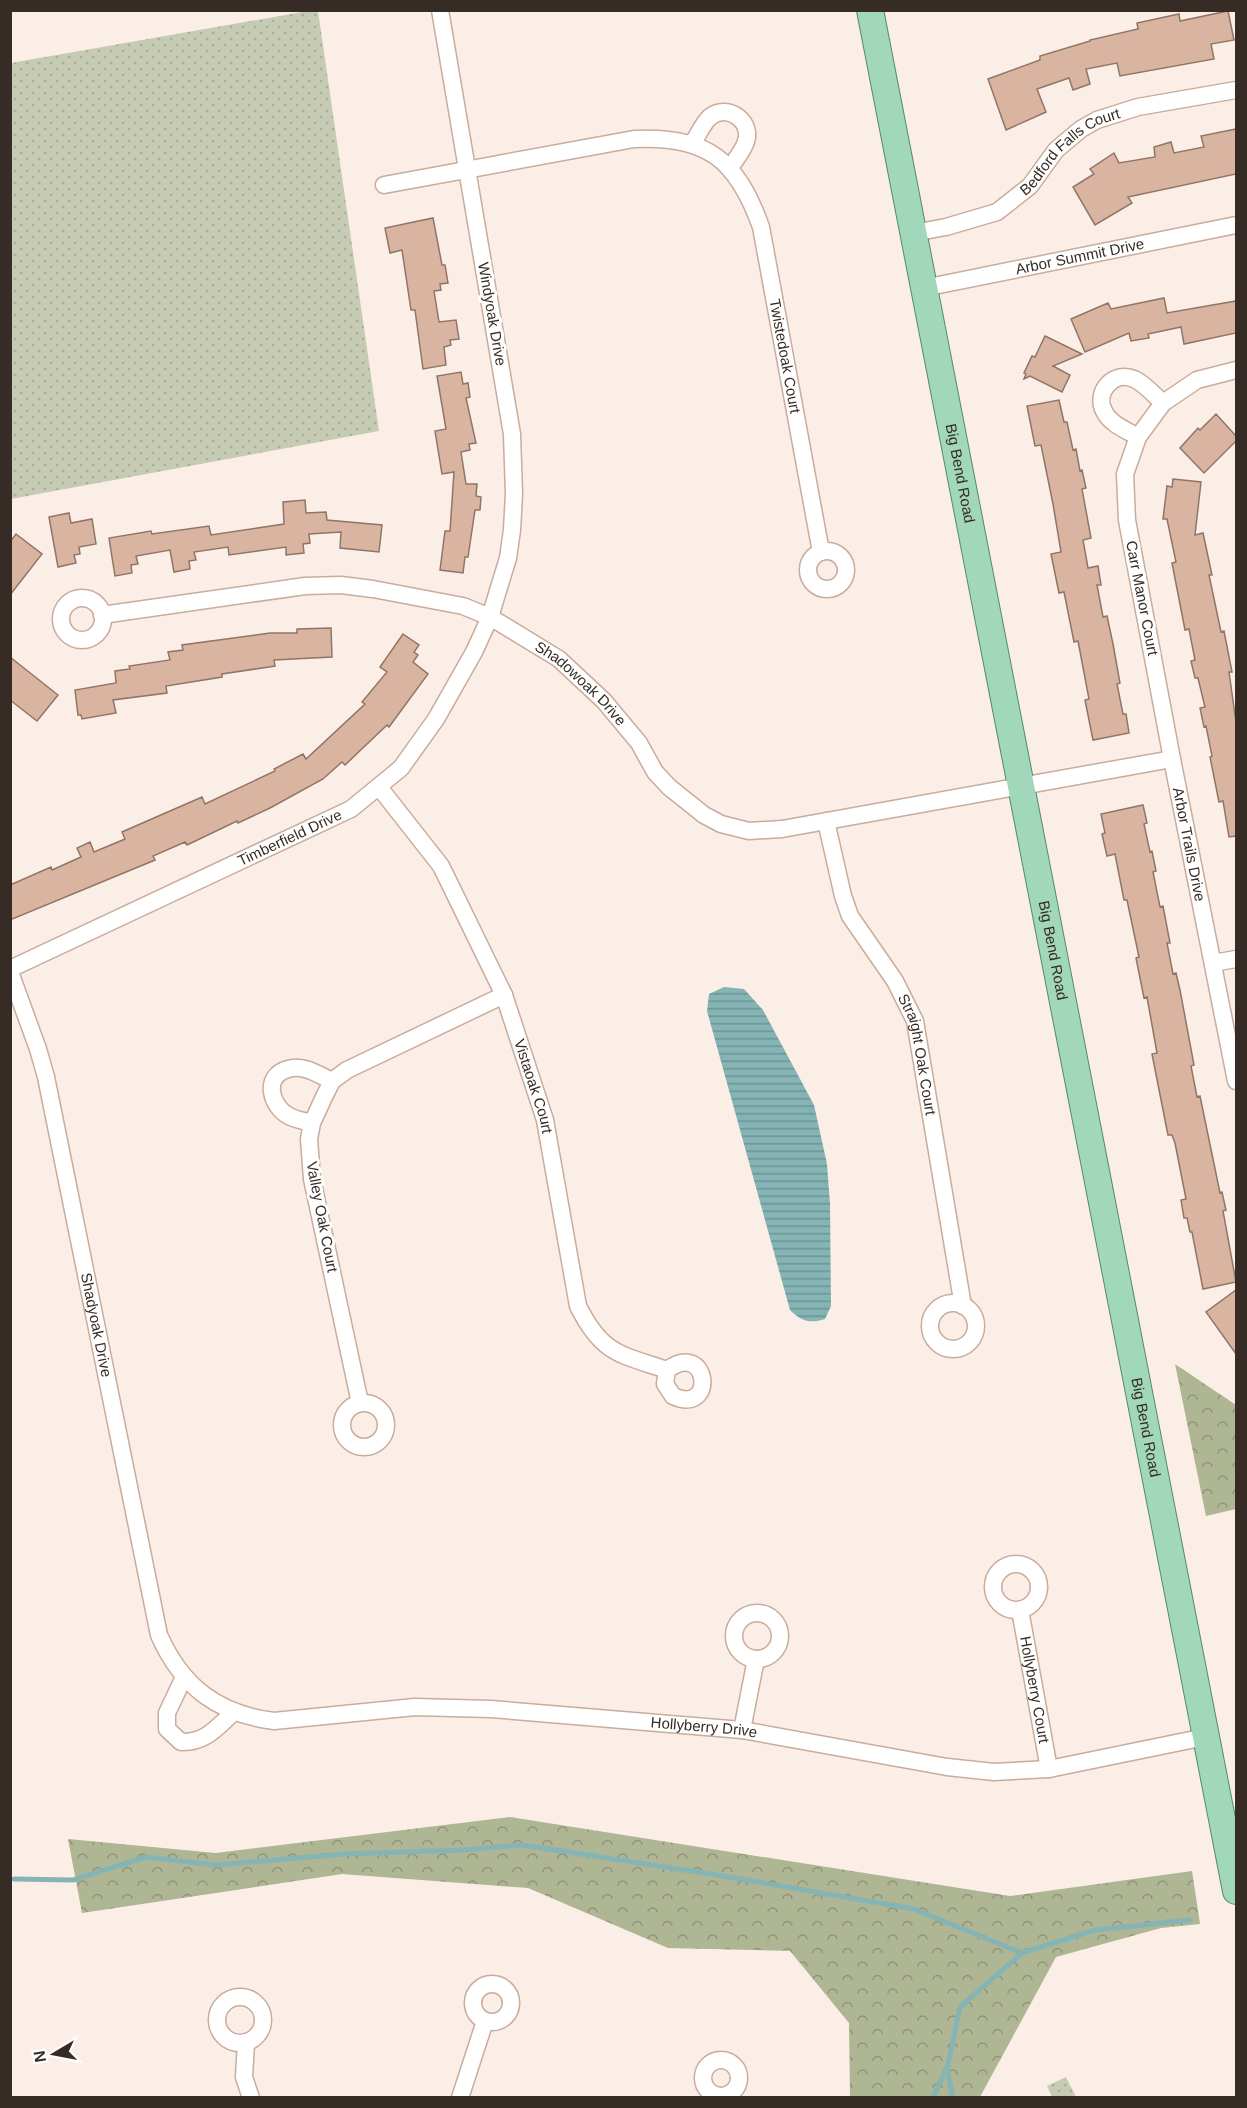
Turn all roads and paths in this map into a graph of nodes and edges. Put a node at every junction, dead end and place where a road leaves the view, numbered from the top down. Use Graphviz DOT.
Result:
graph roads {
  1 [pos="440,10"];
  2 [pos="870,10"];
  3 [pos="1236,90"];
  4 [pos="692,144"];
  5 [pos="730,168"];
  6 [pos="467,170"];
  7 [pos="384,185"];
  8 [pos="1236,225"];
  9 [pos="913,233"];
  10 [pos="924,288"];
  11 [pos="1236,370"];
  12 [pos="1163,403"];
  13 [pos="1138,437"];
  14 [pos="821,552"];
  15 [pos="102,615"];
  16 [pos="490,617"];
  17 [pos="1172,759"];
  18 [pos="379,787"];
  19 [pos="1022,787"];
  20 [pos="826,821"];
  21 [pos="1236,959"];
  22 [pos="1213,963"];
  23 [pos="10,970"];
  24 [pos="504,995"];
  25 [pos="332,1081"];
  26 [pos="1236,1081"];
  27 [pos="312,1124"];
  28 [pos="963,1306"];
  29 [pos="667,1370"];
  30 [pos="360,1402"];
  31 [pos="1020,1610"];
  32 [pos="756,1659"];
  33 [pos="184,1677"];
  34 [pos="204,1695"];
  35 [pos="234,1712"];
  36 [pos="742,1731"];
  37 [pos="1205,1737"];
  38 [pos="1049,1769"];
  39 [pos="1236,1890"];
  40 [pos="485,2021"];
  41 [pos="246,2042"];
  42 [pos="251,2097"];
  43 [pos="460,2097"];
  1 -- 6 [label="street, Windyoak Drive"];
  2 -- 9 [label="main road, Big Bend Road"];
  3 -- 9 [label="street, Bedford Falls Court"];
  4 -- 5 [label="street, Twistedoak Court"];
  4 -- 5 [label="street"];
  4 -- 6 [label="street, Twistedoak Court"];
  5 -- 14 [label="street, Twistedoak Court"];
  6 -- 7 [label="street, Twistedoak Court"];
  6 -- 16 [label="street, Windyoak Drive"];
  8 -- 10 [label="street, Arbor Summit Drive"];
  9 -- 10 [label="main road, Big Bend Road"];
  10 -- 19 [label="main road, Big Bend Road"];
  11 -- 12 [label="street, Carr Manor Court"];
  12 -- 13 [label="street, Carr Manor Court"];
  12 -- 13 [label="street"];
  13 -- 17 [label="street, Carr Manor Court"];
  15 -- 16 [label="street, Shadowoak Drive"];
  16 -- 18 [label="street, Timberfield Drive"];
  16 -- 20 [label="street, Shadowoak Drive"];
  17 -- 19 [label="street"];
  17 -- 22 [label="street, Arbor Trails Drive"];
  18 -- 23 [label="street, Timberfield Drive"];
  18 -- 24 [label="street, Vistaoak Court"];
  19 -- 20 [label="street, Shadowoak Drive"];
  19 -- 37 [label="main road, Big Bend Road"];
  20 -- 28 [label="street, Straight Oak Court"];
  21 -- 22 [label="street"];
  22 -- 26 [label="street, Arbor Trails Drive"];
  23 -- 33 [label="street, Shadyoak Drive"];
  24 -- 25 [label="street"];
  24 -- 29 [label="street, Vistaoak Court"];
  25 -- 27 [label="street, Valley Oak Court"];
  25 -- 27 [label="street"];
  27 -- 30 [label="street, Valley Oak Court"];
  31 -- 38 [label="street, Hollyberry Court"];
  32 -- 36 [label="street"];
  33 -- 34 [label="street, Shadyoak Drive"];
  33 -- 35 [label="street"];
  34 -- 35 [label="street, Hollyberry Drive"];
  35 -- 36 [label="street, Hollyberry Drive"];
  36 -- 38 [label="street, Hollyberry Drive"];
  37 -- 38 [label="street, Hollyberry Drive"];
  37 -- 39 [label="main road, Big Bend Road"];
  40 -- 43 [label="street"];
  41 -- 42 [label="street"];
}
